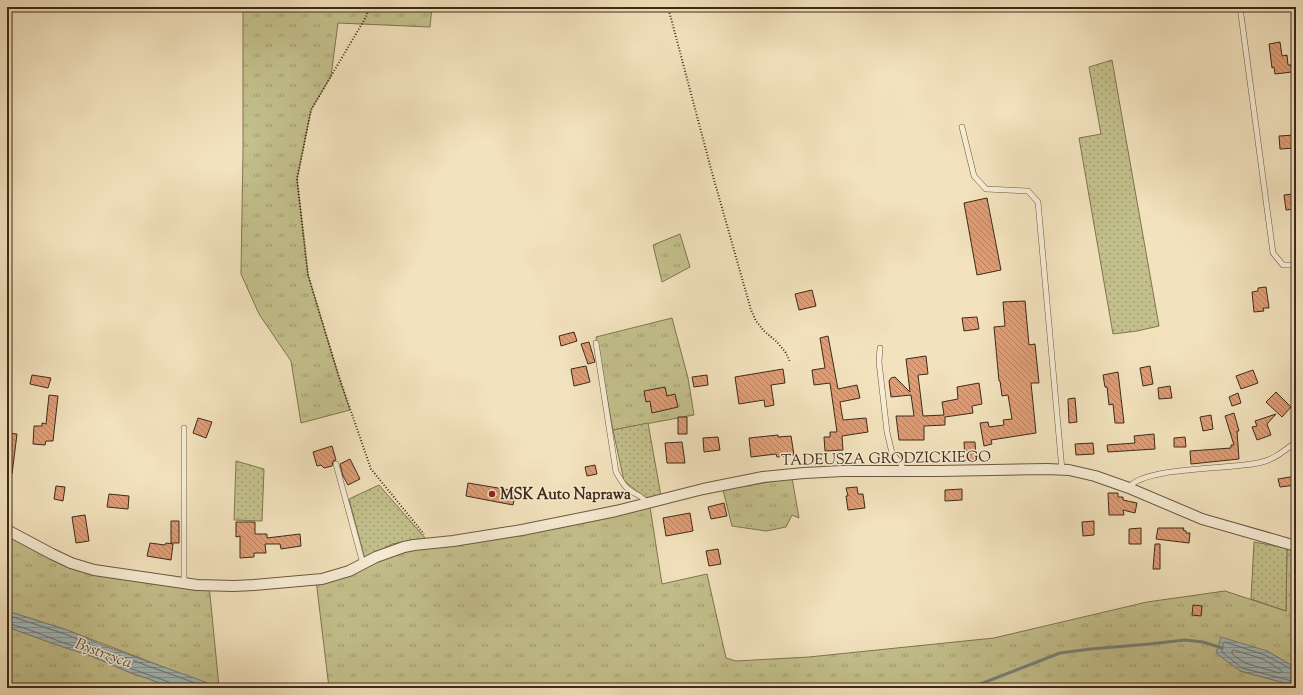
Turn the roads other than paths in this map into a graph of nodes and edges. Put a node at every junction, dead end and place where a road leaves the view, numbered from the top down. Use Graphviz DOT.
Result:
graph roads {
  1 [pos="1240,7"];
  2 [pos="962,127"];
  3 [pos="1296,265"];
  4 [pos="596,343"];
  5 [pos="880,348"];
  6 [pos="184,428"];
  7 [pos="1296,442"];
  8 [pos="336,464"];
  9 [pos="1062,470"];
  10 [pos="904,471"];
  11 [pos="1129,488"];
  12 [pos="647,503"];
  13 [pos="7,530"];
  14 [pos="1296,546"];
  15 [pos="363,564"];
  16 [pos="184,584"];
  1 -- 3 [label="lane"];
  2 -- 9 [label="lane"];
  4 -- 12 [label="lane"];
  5 -- 10 [label="lane"];
  6 -- 16 [label="lane"];
  7 -- 11 [label="lane"];
  8 -- 15 [label="lane"];
  9 -- 10 [label="street, TADEUSZA GRODZICKIEGO"];
  9 -- 11 [label="street, TADEUSZA GRODZICKIEGO"];
  10 -- 12 [label="street, TADEUSZA GRODZICKIEGO"];
  11 -- 14 [label="street, TADEUSZA GRODZICKIEGO"];
  12 -- 15 [label="street, TADEUSZA GRODZICKIEGO"];
  13 -- 16 [label="street, TADEUSZA GRODZICKIEGO"];
  15 -- 16 [label="street, TADEUSZA GRODZICKIEGO"];
}
